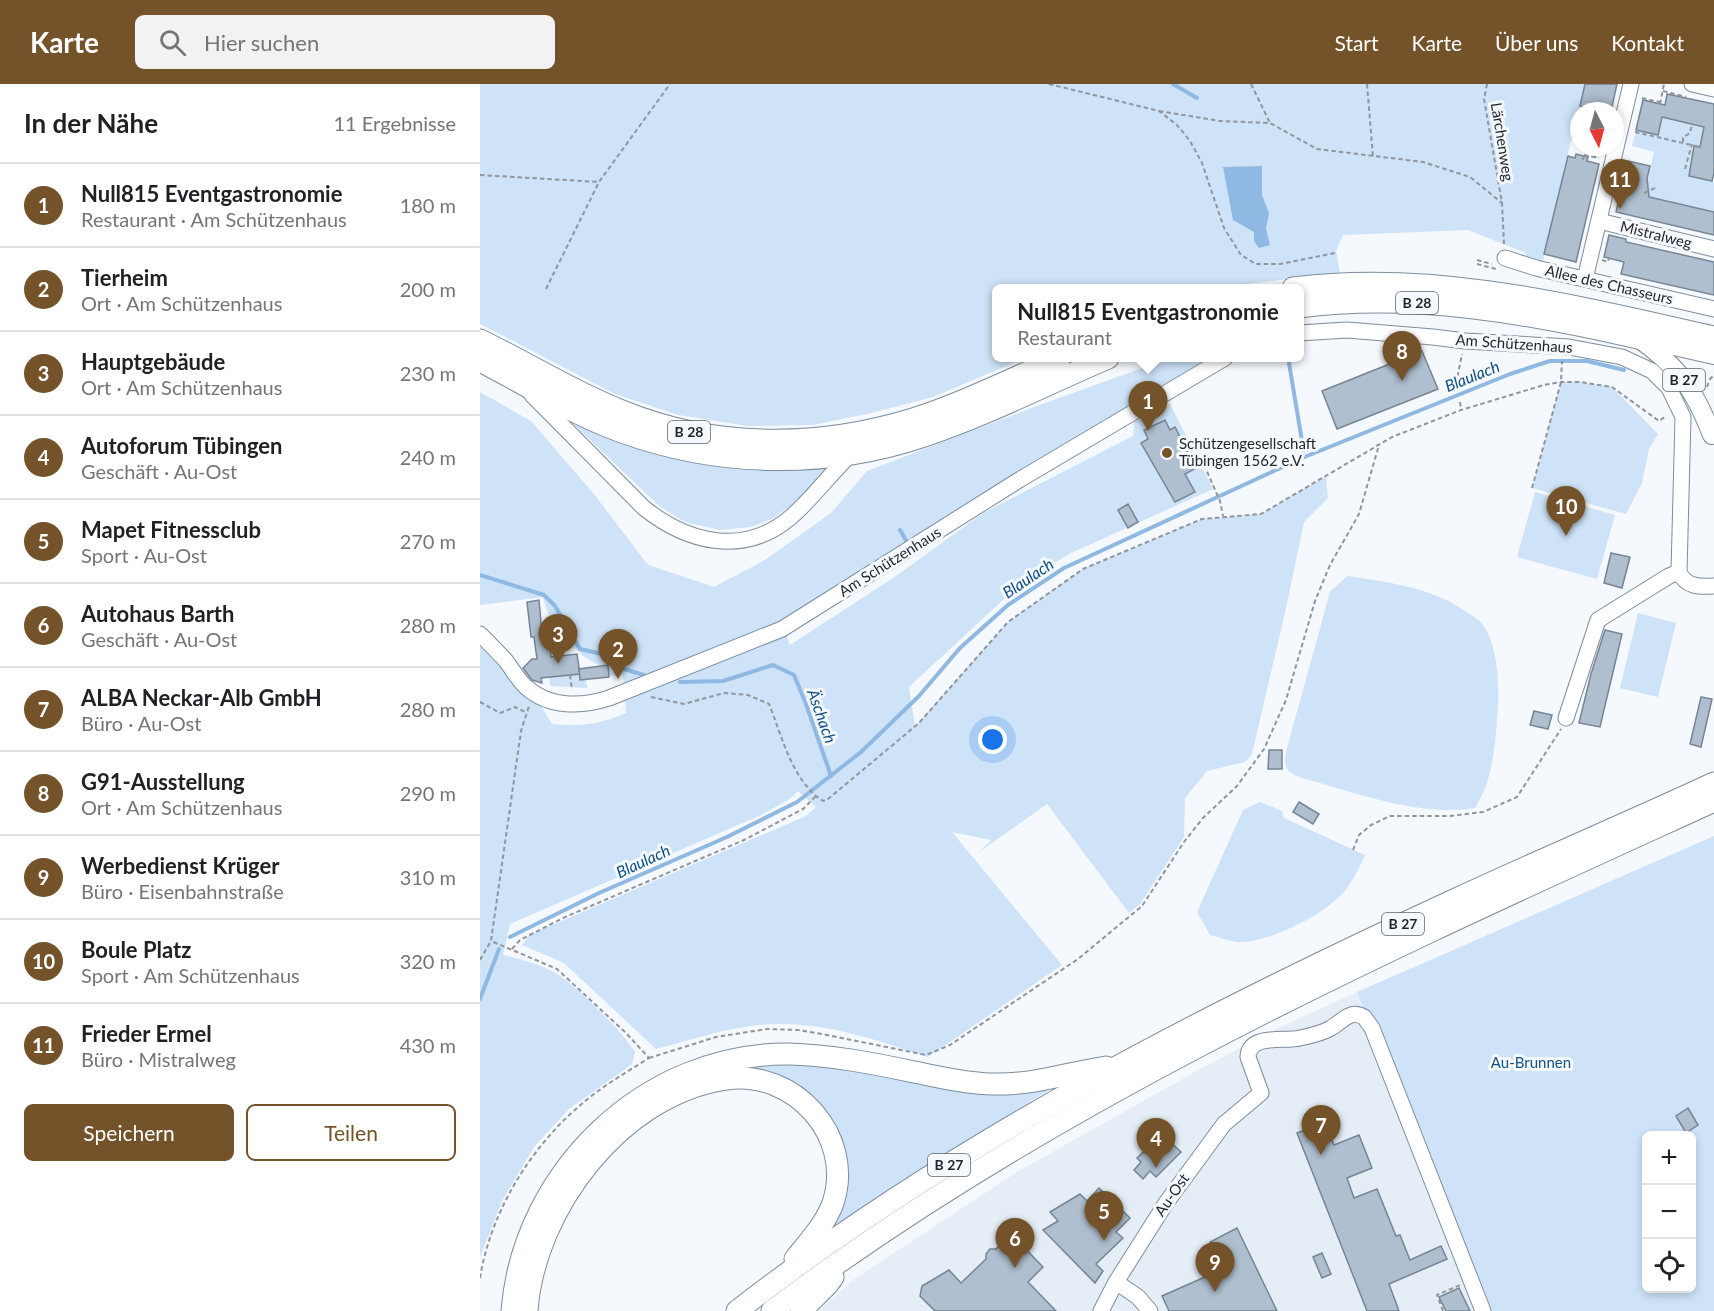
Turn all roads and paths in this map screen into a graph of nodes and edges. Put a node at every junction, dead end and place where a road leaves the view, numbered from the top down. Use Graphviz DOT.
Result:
graph roads {
  1 [pos="670,84"];
  2 [pos="1049,84"];
  3 [pos="1251,84"];
  4 [pos="1367,84"];
  5 [pos="1486,84"];
  6 [pos="1664,84"];
  7 [pos="1630,89"];
  8 [pos="1714,89"];
  9 [pos="1663,91"];
  10 [pos="1691,91"];
  11 [pos="1159,111"];
  12 [pos="1624,115"];
  13 [pos="1270,123"];
  14 [pos="1692,125"];
  15 [pos="1624,129"];
  16 [pos="1683,142"];
  17 [pos="1690,144"];
  18 [pos="1700,147"];
  19 [pos="1686,148"];
  20 [pos="1584,156"];
  21 [pos="1614,156"];
  22 [pos="1373,157"];
  23 [pos="1688,157"];
  24 [pos="1583,160"];
  25 [pos="1682,162"];
  26 [pos="1685,169"];
  27 [pos="480,175"];
  28 [pos="599,182"];
  29 [pos="1655,188"];
  30 [pos="1644,193"];
  31 [pos="1502,203"];
  32 [pos="1599,221"];
  33 [pos="1714,249"];
  34 [pos="1335,253"];
  35 [pos="1477,260"];
  36 [pos="1477,264"];
  37 [pos="1502,265"];
  38 [pos="1585,279"];
  39 [pos="1304,287"];
  40 [pos="546,290"];
  41 [pos="1304,307"];
  42 [pos="1714,309"];
  43 [pos="1304,333"];
  44 [pos="1714,337"];
  45 [pos="1638,338"];
  46 [pos="480,340"];
  47 [pos="1463,349"];
  48 [pos="1395,350"];
  49 [pos="1714,356"];
  50 [pos="1562,358"];
  51 [pos="1398,360"];
  52 [pos="480,361"];
  53 [pos="1049,362"];
  54 [pos="1097,362"];
  55 [pos="1217,362"];
  56 [pos="514,379"];
  57 [pos="1561,381"];
  58 [pos="1456,384"];
  59 [pos="1460,402"];
  60 [pos="1678,405"];
  61 [pos="1461,410"];
  62 [pos="1714,432"];
  63 [pos="1379,445"];
  64 [pos="851,454"];
  65 [pos="1201,458"];
  66 [pos="1532,488"];
  67 [pos="1223,516"];
  68 [pos="1678,572"];
  69 [pos="1714,586"];
  70 [pos="480,634"];
  71 [pos="570,675"];
  72 [pos="572,688"];
  73 [pos="533,692"];
  74 [pos="646,697"];
  75 [pos="480,702"];
  76 [pos="527,713"];
  77 [pos="1566,718"];
  78 [pos="1714,770"];
  79 [pos="1714,783"];
  80 [pos="1691,794"];
  81 [pos="816,796"];
  82 [pos="1714,801"];
  83 [pos="1353,850"];
  84 [pos="491,941"];
  85 [pos="511,950"];
  86 [pos="480,960"];
  87 [pos="926,1055"];
  88 [pos="1122,1065"];
  89 [pos="844,1258"];
  90 [pos="783,1277"];
  91 [pos="480,1278"];
  92 [pos="1470,1280"];
  93 [pos="1116,1282"];
  94 [pos="512,1311"];
  95 [pos="527,1311"];
  96 [pos="737,1311"];
  97 [pos="772,1311"];
  98 [pos="801,1311"];
  99 [pos="1101,1311"];
  100 [pos="1150,1311"];
  101 [pos="1443,1311"];
  102 [pos="1483,1311"];
  1 -- 28 [label="path"];
  2 -- 11 [label="path"];
  3 -- 13 [label="path"];
  4 -- 22 [label="path"];
  5 -- 31 [label="path, Lärchenweg"];
  6 -- 9 [label="path"];
  7 -- 9 [label="path"];
  7 -- 12 [label="street"];
  8 -- 10 [label="street"];
  9 -- 10 [label="path"];
  11 -- 13 [label="path"];
  11 -- 34 [label="path"];
  13 -- 22 [label="path"];
  14 -- 16 [label="path"];
  15 -- 16 [label="path"];
  16 -- 17 [label="path"];
  17 -- 18 [label="path"];
  17 -- 19 [label="path"];
  17 -- 23 [label="path"];
  20 -- 24 [label="path"];
  21 -- 32 [label="street"];
  22 -- 31 [label="path"];
  23 -- 25 [label="path"];
  23 -- 26 [label="path"];
  27 -- 28 [label="path"];
  28 -- 40 [label="path"];
  29 -- 30 [label="path"];
  31 -- 37 [label="path, Lärchenweg"];
  32 -- 33 [label="street, Mistralweg"];
  32 -- 38 [label="street"];
  35 -- 37 [label="path"];
  36 -- 37 [label="path"];
  37 -- 38 [label="street, Allee des Chasseurs"];
  38 -- 42 [label="street, Allee des Chasseurs"];
  39 -- 44 [label="highway, B 28"];
  41 -- 45 [label="highway, B 28"];
  43 -- 60 [label="street, Am Schützenhaus"];
  45 -- 49 [label="main road, B 28"];
  45 -- 62 [label="main road, B 27"];
  46 -- 53 [label="highway, B 28"];
  47 -- 58 [label="path"];
  48 -- 51 [label="path"];
  50 -- 57 [label="path"];
  52 -- 56 [label="highway, B 28"];
  54 -- 64 [label="highway, B 28"];
  55 -- 73 [label="street, Am Schützenhaus"];
  56 -- 64 [label="highway, B 28"];
  56 -- 64 [label="street"];
  57 -- 60 [label="path"];
  57 -- 61 [label="path"];
  57 -- 66 [label="path"];
  59 -- 61 [label="path"];
  60 -- 68 [label="street, Am Schützenhaus"];
  61 -- 63 [label="path"];
  63 -- 67 [label="path"];
  63 -- 87 [label="path"];
  65 -- 67 [label="path"];
  67 -- 81 [label="path"];
  68 -- 69 [label="street"];
  68 -- 77 [label="street"];
  70 -- 73 [label="street"];
  71 -- 72 [label="path"];
  73 -- 76 [label="path"];
  74 -- 81 [label="path"];
  75 -- 76 [label="path"];
  76 -- 84 [label="path"];
  77 -- 83 [label="path"];
  78 -- 80 [label="highway"];
  79 -- 80 [label="highway, B 27"];
  80 -- 88 [label="highway, B 27"];
  81 -- 85 [label="path"];
  82 -- 89 [label="highway, B 27"];
  84 -- 85 [label="path"];
  84 -- 86 [label="path"];
  85 -- 91 [label="path"];
  88 -- 90 [label="highway, B 27"];
  88 -- 94 [label="highway"];
  89 -- 97 [label="highway, B 27"];
  89 -- 98 [label="highway"];
  90 -- 95 [label="highway"];
  90 -- 96 [label="highway, B 27"];
  92 -- 93 [label="street, Au-Ost"];
  92 -- 101 [label="path"];
  92 -- 102 [label="street"];
  93 -- 99 [label="street, Au-Ost"];
  93 -- 100 [label="street"];
}
